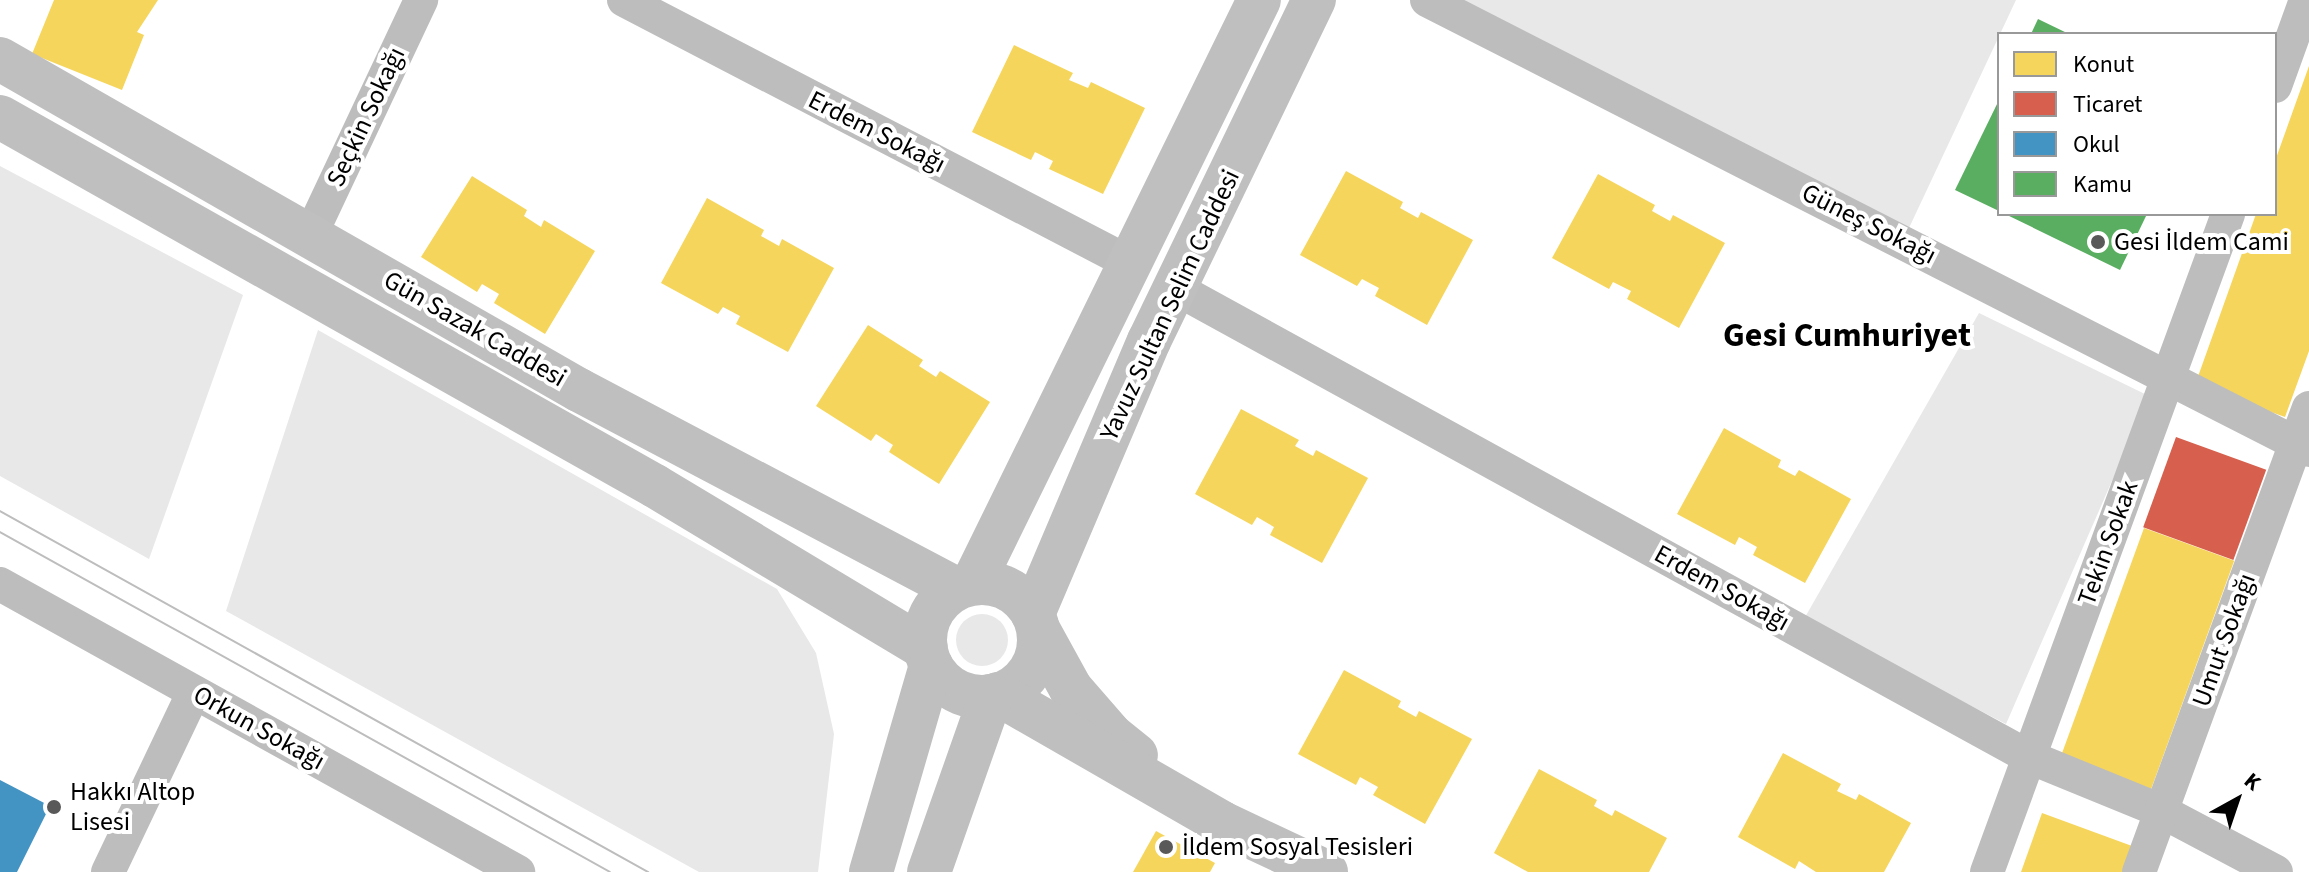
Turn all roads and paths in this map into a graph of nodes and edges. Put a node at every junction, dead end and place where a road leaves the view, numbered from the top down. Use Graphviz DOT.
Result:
graph roads {
  1 [pos="421,0"];
  2 [pos="624,0"];
  3 [pos="1259,0"];
  4 [pos="1314,0"];
  5 [pos="1427,0"];
  6 [pos="2306,0"];
  7 [pos="0,59"];
  8 [pos="2277,80"];
  9 [pos="0,117"];
  10 [pos="2227,216"];
  11 [pos="311,234"];
  12 [pos="1130,263"];
  13 [pos="1175,288"];
  14 [pos="2169,375"];
  15 [pos="2309,408"];
  16 [pos="2303,447"];
  17 [pos="0,584"];
  18 [pos="965,586"];
  19 [pos="1036,622"];
  20 [pos="929,657"];
  21 [pos="194,692"];
  22 [pos="995,695"];
  23 [pos="2029,757"];
  24 [pos="2161,811"];
  25 [pos="1222,823"];
  26 [pos="108,872"];
  27 [pos="518,872"];
  28 [pos="871,872"];
  29 [pos="929,872"];
  30 [pos="1326,872"];
  31 [pos="1987,872"];
  32 [pos="2139,872"];
  33 [pos="2276,872"];
  1 -- 11 [label="street, Seçkin Sokağı"];
  2 -- 12 [label="street, Erdem Sokağı"];
  3 -- 12 [label="street, Yavuz Sultan Selim Caddesi"];
  4 -- 13 [label="street, Yavuz Sultan Selim Caddesi"];
  5 -- 14 [label="street, Güneş Sokağı"];
  6 -- 8 [label="street"];
  7 -- 11 [label="street, Gün Sazak Caddesi"];
  9 -- 20 [label="street, Gün Sazak Caddesi"];
  10 -- 14 [label="street, Tekin Sokak"];
  11 -- 18 [label="street, Gün Sazak Caddesi"];
  12 -- 18 [label="street, Yavuz Sultan Selim Caddesi"];
  13 -- 19 [label="street, Yavuz Sultan Selim Caddesi"];
  13 -- 23 [label="street, Erdem Sokağı"];
  14 -- 16 [label="street, Güneş Sokağı"];
  14 -- 23 [label="street, Tekin Sokak"];
  15 -- 16 [label="street, Umut Sokağı"];
  16 -- 24 [label="street, Umut Sokağı"];
  17 -- 21 [label="street, Orkun Sokağı"];
  18 -- 19 [label="street"];
  18 -- 20 [label="street"];
  19 -- 22 [label="street"];
  19 -- 25 [label="street"];
  20 -- 22 [label="street"];
  20 -- 28 [label="street"];
  21 -- 26 [label="street"];
  21 -- 27 [label="street, Orkun Sokağı"];
  22 -- 25 [label="street"];
  22 -- 29 [label="street"];
  23 -- 24 [label="street, Erdem Sokağı"];
  23 -- 31 [label="street, Tekin Sokak"];
  24 -- 32 [label="street, Umut Sokağı"];
  24 -- 33 [label="street, Erdem Sokağı"];
  25 -- 30 [label="street"];
}
